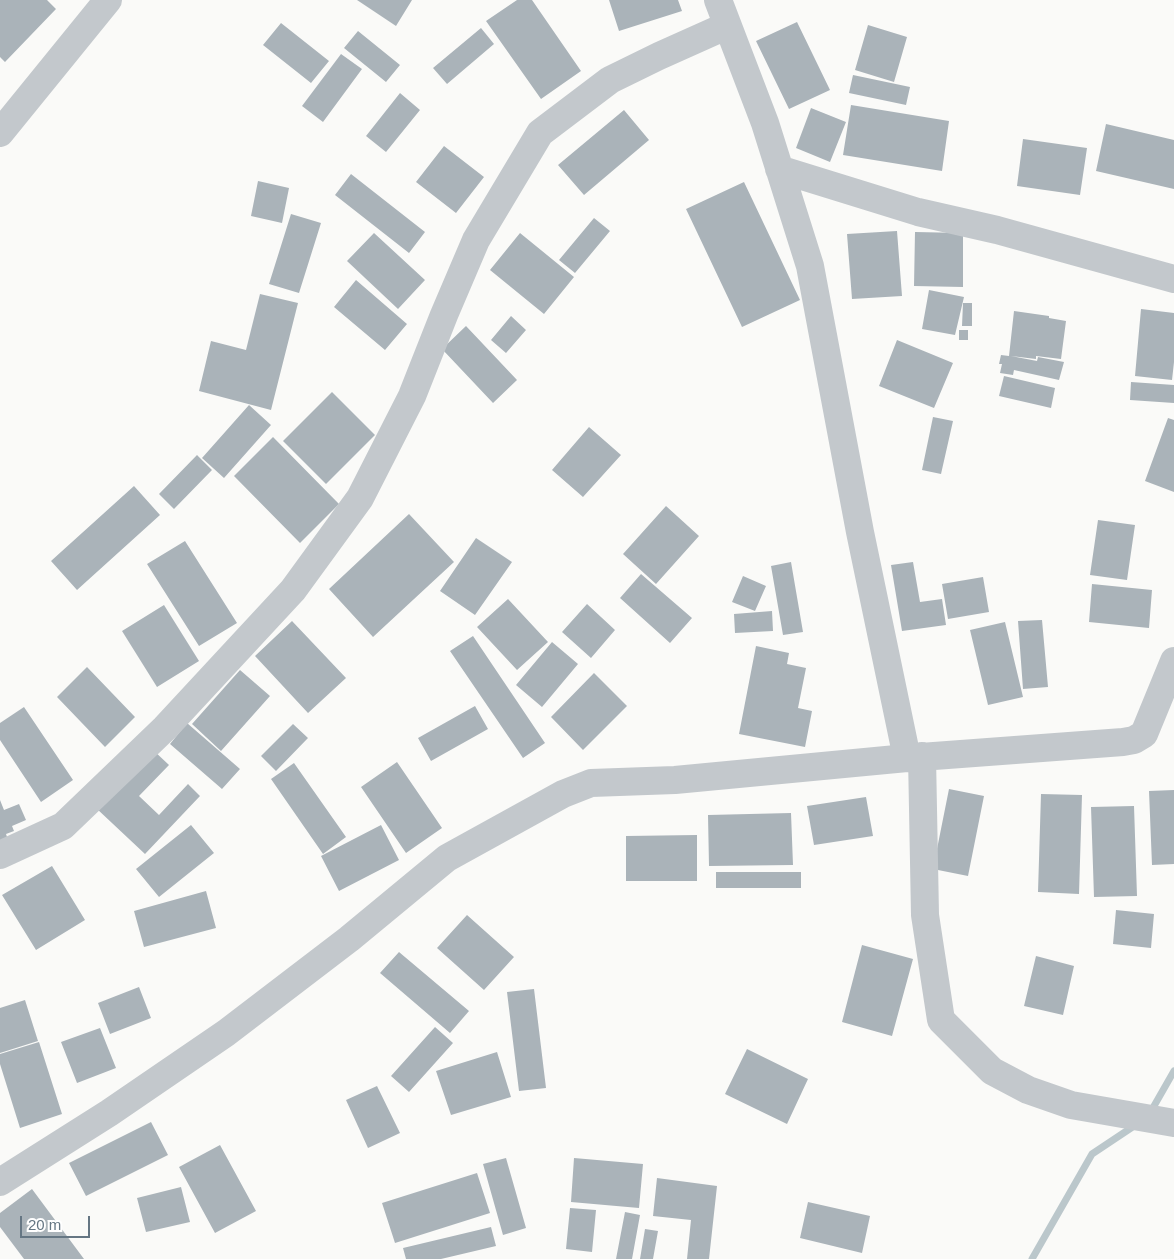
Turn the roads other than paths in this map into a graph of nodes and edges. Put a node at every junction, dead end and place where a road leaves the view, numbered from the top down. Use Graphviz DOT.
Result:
graph roads {
  1 [pos="108,0"];
  2 [pos="718,0"];
  3 [pos="726,26"];
  4 [pos="0,133"];
  5 [pos="779,169"];
  6 [pos="1174,279"];
  7 [pos="1174,662"];
  8 [pos="915,757"];
  9 [pos="0,855"];
  10 [pos="1174,1123"];
  11 [pos="0,1182"];
  1 -- 4 [label="street"];
  2 -- 3 [label="street"];
  3 -- 5 [label="street"];
  3 -- 9 [label="street"];
  5 -- 6 [label="street"];
  5 -- 8 [label="street"];
  7 -- 8 [label="street"];
  8 -- 10 [label="street"];
  8 -- 11 [label="street"];
}
